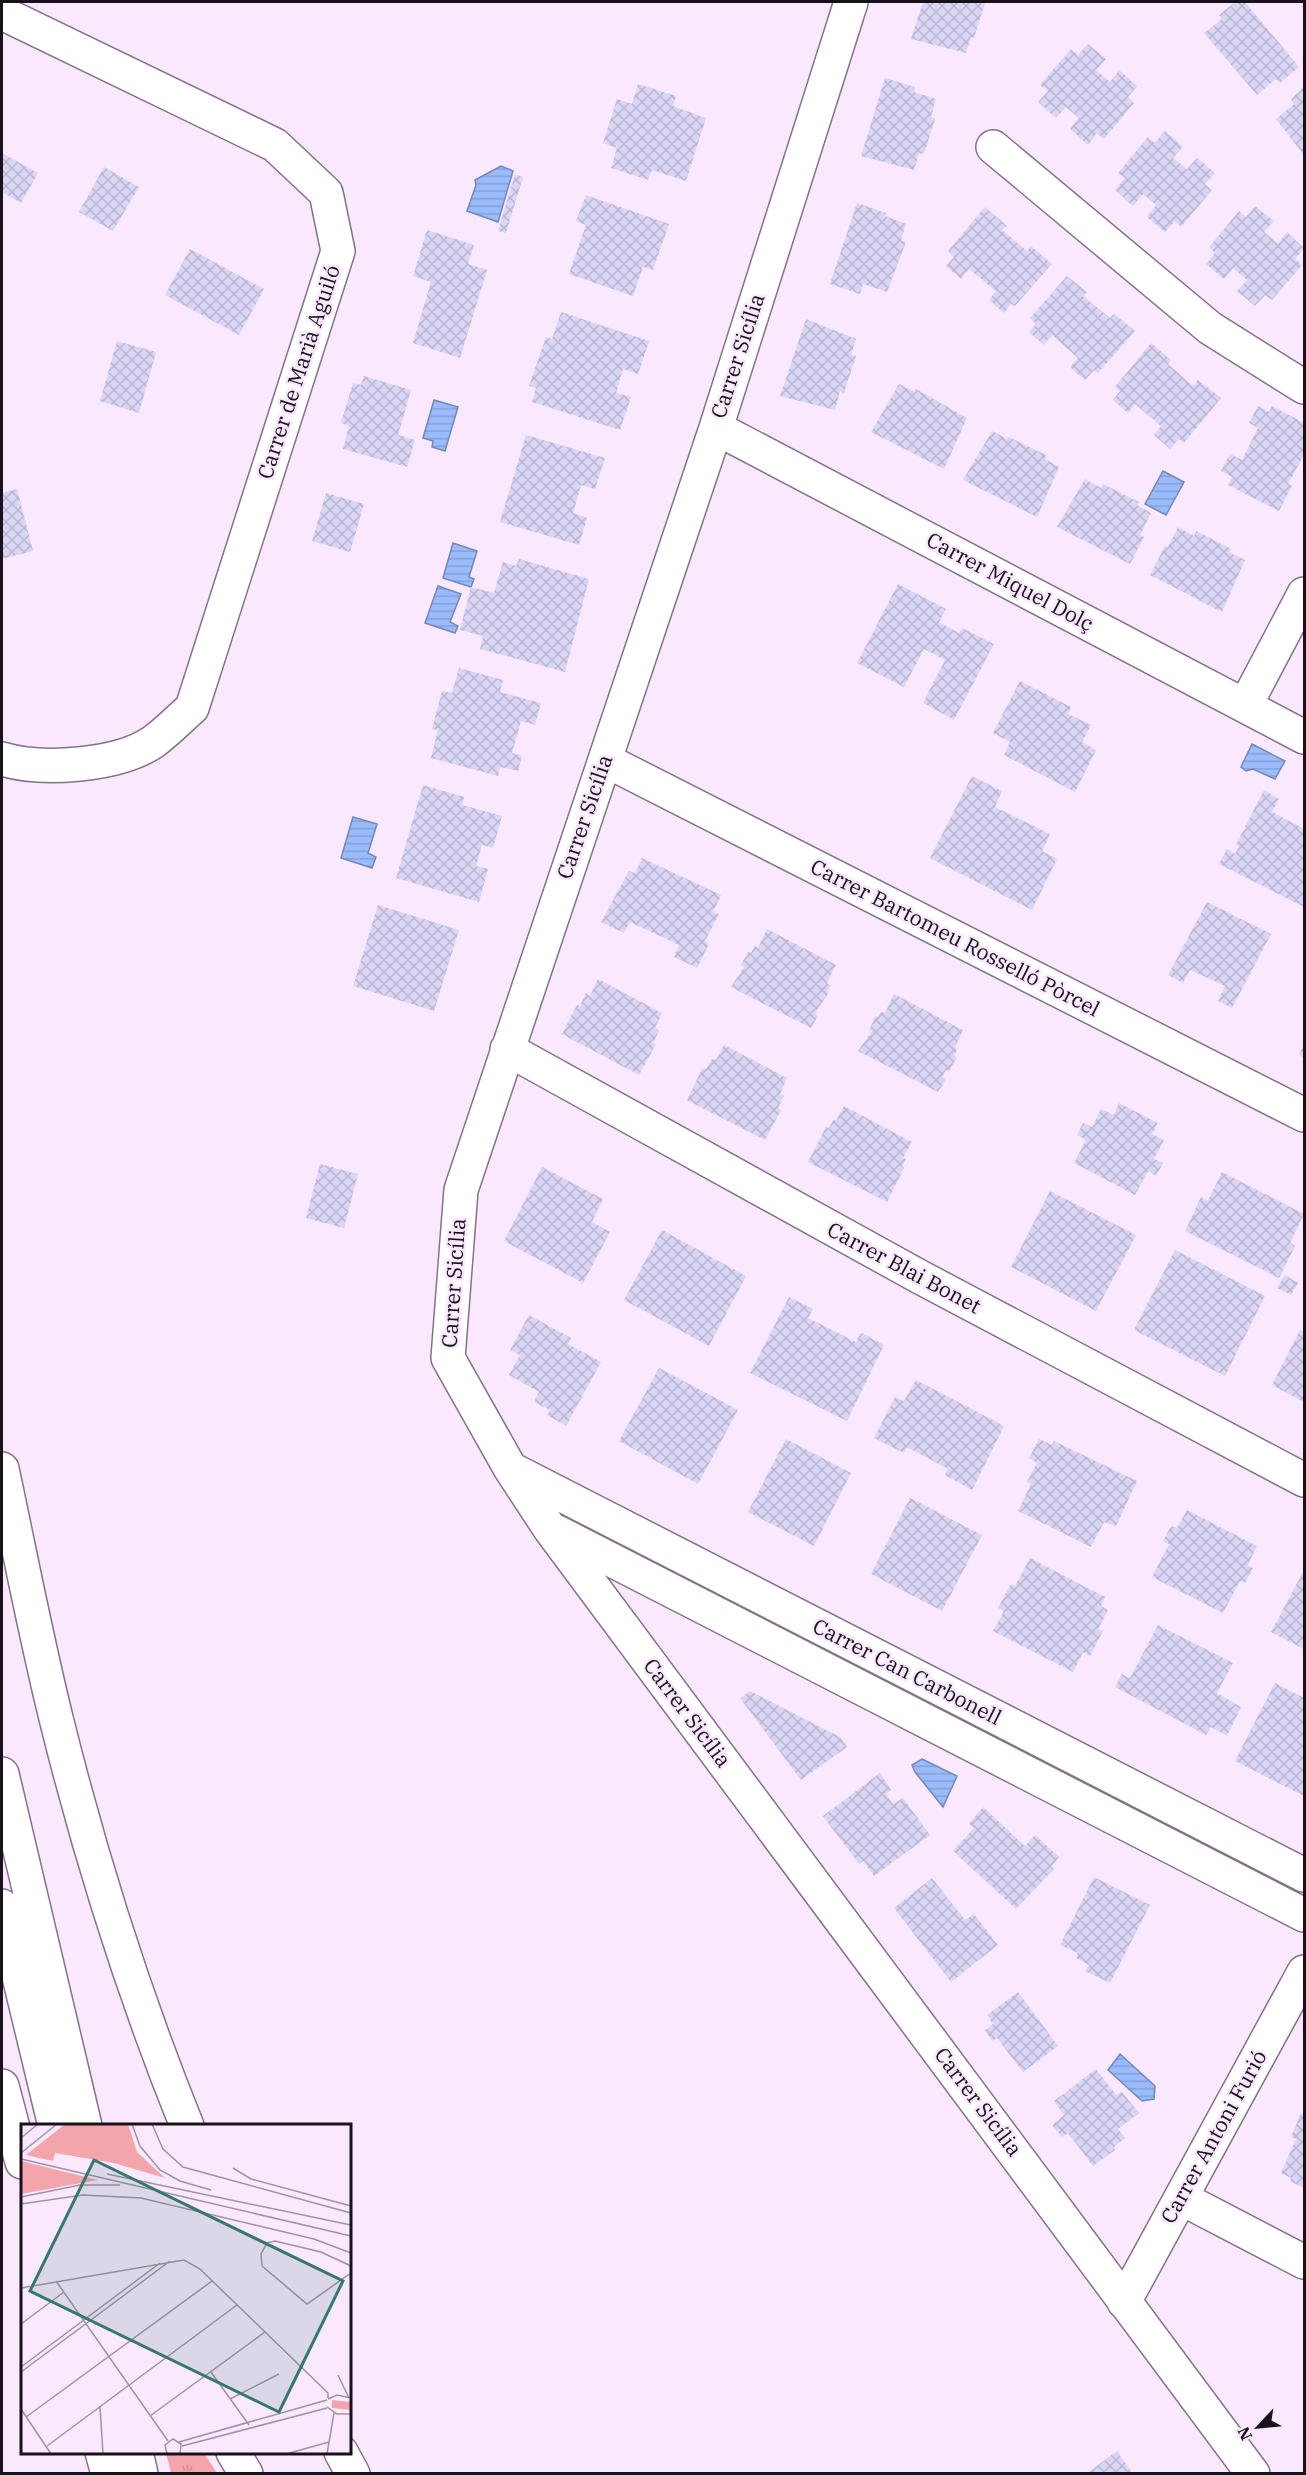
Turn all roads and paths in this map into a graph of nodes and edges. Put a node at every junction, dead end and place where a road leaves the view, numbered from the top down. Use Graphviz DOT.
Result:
graph roads {
  1 [pos="851,2"];
  2 [pos="2,13"];
  3 [pos="993,147"];
  4 [pos="1305,387"];
  5 [pos="716,428"];
  6 [pos="1305,594"];
  7 [pos="1245,706"];
  8 [pos="1305,737"];
  9 [pos="2,759"];
  10 [pos="605,760"];
  11 [pos="507,1049"];
  12 [pos="1305,1115"];
  13 [pos="2,1468"];
  14 [pos="510,1468"];
  15 [pos="1305,1480"];
  16 [pos="550,1529"];
  17 [pos="2,1774"];
  18 [pos="1305,1875"];
  19 [pos="2,1906"];
  20 [pos="1305,1915"];
  21 [pos="1305,1972"];
  22 [pos="2,2086"];
  23 [pos="55,2124"];
  24 [pos="85,2124"];
  25 [pos="186,2124"];
  26 [pos="21,2158"];
  27 [pos="1181,2198"];
  28 [pos="1305,2262"];
  29 [pos="1124,2302"];
  30 [pos="103,2454"];
  31 [pos="136,2454"];
  32 [pos="234,2454"];
  33 [pos="342,2454"];
  34 [pos="108,2474"];
  35 [pos="141,2474"];
  36 [pos="246,2474"];
  37 [pos="353,2474"];
  38 [pos="1253,2474"];
  1 -- 5 [label="main road, Carrer Sicília"];
  2 -- 9 [label="main road, Carrer de Marià Aguiló"];
  3 -- 4 [label="main road"];
  5 -- 7 [label="main road, Carrer Miquel Dolç"];
  5 -- 10 [label="main road, Carrer Sicília"];
  6 -- 7 [label="main road"];
  7 -- 8 [label="main road, Carrer Miquel Dolç"];
  10 -- 11 [label="main road, Carrer Sicília"];
  10 -- 12 [label="main road, Carrer Bartomeu Rosselló Pòrcel"];
  11 -- 14 [label="main road, Carrer Sicília"];
  11 -- 15 [label="main road, Carrer Blai Bonet"];
  13 -- 25 [label="main road"];
  14 -- 16 [label="main road, Carrer Sicília"];
  14 -- 18 [label="main road, Carrer Can Carbonell"];
  16 -- 20 [label="main road"];
  16 -- 29 [label="main road, Carrer Sicília"];
  17 -- 24 [label="main road"];
  19 -- 23 [label="main road"];
  21 -- 27 [label="main road, Carrer Antoni Furió"];
  22 -- 26 [label="main road"];
  27 -- 28 [label="main road"];
  27 -- 29 [label="main road, Carrer Antoni Furió"];
  29 -- 38 [label="main road, Carrer Sicília"];
  30 -- 34 [label="main road"];
  31 -- 35 [label="main road"];
  32 -- 36 [label="main road"];
  33 -- 37 [label="main road"];
}
